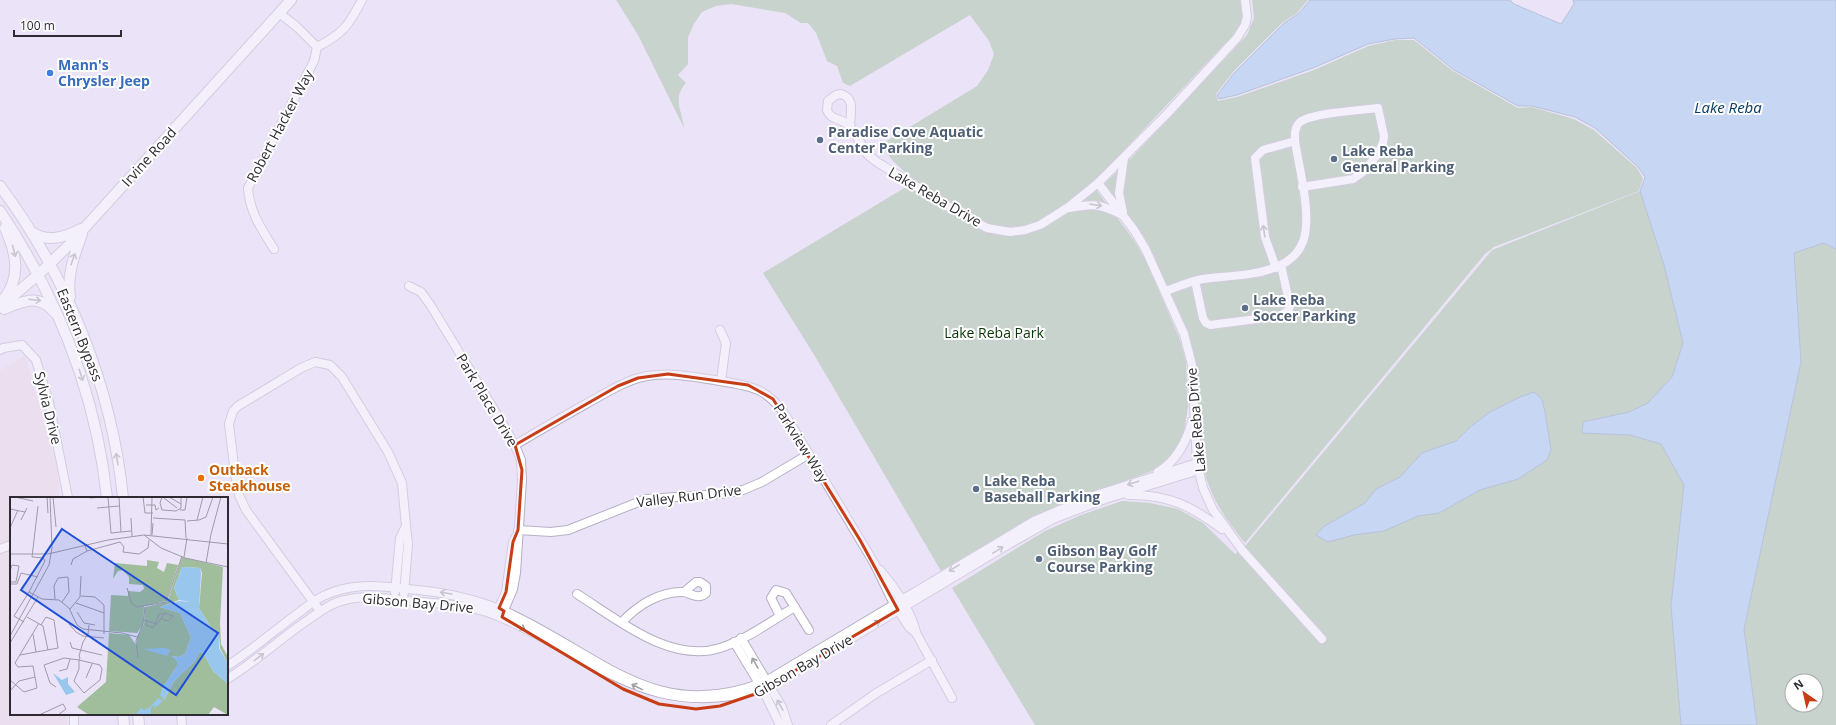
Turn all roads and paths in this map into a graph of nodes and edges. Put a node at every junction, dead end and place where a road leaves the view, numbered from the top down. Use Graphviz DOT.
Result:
graph roads {
  1 [pos="291,0"];
  2 [pos="362,0"];
  3 [pos="1245,0"];
  4 [pos="279,13"];
  5 [pos="317,47"];
  6 [pos="850,126"];
  7 [pos="1295,141"];
  8 [pos="1124,158"];
  9 [pos="1098,183"];
  10 [pos="0,186"];
  11 [pos="1302,187"];
  12 [pos="1067,208"];
  13 [pos="0,211"];
  14 [pos="0,215"];
  15 [pos="1124,216"];
  16 [pos="84,228"];
  17 [pos="31,231"];
  18 [pos="274,249"];
  19 [pos="50,264"];
  20 [pos="1279,267"];
  21 [pos="39,274"];
  22 [pos="1195,281"];
  23 [pos="409,286"];
  24 [pos="1166,291"];
  25 [pos="0,304"];
  26 [pos="0,307"];
  27 [pos="0,310"];
  28 [pos="73,311"];
  29 [pos="62,322"];
  30 [pos="720,330"];
  31 [pos="0,350"];
  32 [pos="721,381"];
  33 [pos="1194,415"];
  34 [pos="515,445"];
  35 [pos="809,454"];
  36 [pos="1198,467"];
  37 [pos="1150,477"];
  38 [pos="1120,495"];
  39 [pos="68,497"];
  40 [pos="107,497"];
  41 [pos="123,497"];
  42 [pos="1052,516"];
  43 [pos="406,526"];
  44 [pos="518,530"];
  45 [pos="1229,534"];
  46 [pos="10,545"];
  47 [pos="0,549"];
  48 [pos="395,588"];
  49 [pos="404,588"];
  50 [pos="684,592"];
  51 [pos="577,594"];
  52 [pos="394,599"];
  53 [pos="403,600"];
  54 [pos="314,602"];
  55 [pos="899,605"];
  56 [pos="795,607"];
  57 [pos="320,611"];
  58 [pos="500,613"];
  59 [pos="780,616"];
  60 [pos="622,622"];
  61 [pos="809,630"];
  62 [pos="1322,639"];
  63 [pos="738,640"];
  64 [pos="932,660"];
  65 [pos="228,665"];
  66 [pos="228,678"];
  67 [pos="765,685"];
  68 [pos="629,692"];
  69 [pos="952,698"];
  70 [pos="720,706"];
  71 [pos="123,715"];
  72 [pos="138,715"];
  73 [pos="181,715"];
  74 [pos="124,725"];
  75 [pos="139,725"];
  76 [pos="182,725"];
  77 [pos="780,725"];
  78 [pos="788,725"];
  79 [pos="831,725"];
  1 -- 4 [label="main road, Irvine Road"];
  2 -- 5 [label="street"];
  3 -- 8 [label="street, Lake Reba Drive"];
  4 -- 5 [label="street"];
  4 -- 16 [label="main road, Irvine Road"];
  5 -- 18 [label="street, Robert Hacker Way"];
  6 -- 12 [label="street, Lake Reba Drive"];
  7 -- 11 [label="street"];
  7 -- 11 [label="street"];
  20 -- 7 [label="street, one-way"];
  8 -- 9 [label="street, Lake Reba Drive"];
  8 -- 15 [label="street"];
  9 -- 12 [label="street, Lake Reba Drive"];
  9 -- 15 [label="street, Lake Reba Drive"];
  10 -- 17 [label="main road, Eastern Bypass"];
  11 -- 20 [label="street"];
  12 -- 15 [label="street, one-way"];
  13 -- 21 [label="main road, Eastern Bypass"];
  14 -- 25 [label="main road, one-way"];
  15 -- 24 [label="street, Lake Reba Drive"];
  16 -- 17 [label="main road"];
  16 -- 19 [label="main road, Irvine Road"];
  28 -- 16 [label="main road, one-way"];
  17 -- 19 [label="main road, Eastern Bypass"];
  19 -- 21 [label="main road, Irvine Road"];
  19 -- 28 [label="main road, Eastern Bypass"];
  20 -- 22 [label="street"];
  20 -- 22 [label="street"];
  21 -- 26 [label="main road, Irvine Road"];
  21 -- 29 [label="main road, Eastern Bypass"];
  22 -- 24 [label="street"];
  23 -- 34 [label="street, Park Place Drive"];
  24 -- 33 [label="street, Lake Reba Drive"];
  27 -- 29 [label="main road, one-way"];
  41 -- 28 [label="main road, Eastern Bypass, one-way"];
  29 -- 40 [label="main road, Eastern Bypass, one-way"];
  30 -- 32 [label="street"];
  31 -- 39 [label="street, Sylvia Drive"];
  32 -- 34 [label="street, Parkview Way"];
  32 -- 35 [label="street, Parkview Way"];
  33 -- 36 [label="street, Lake Reba Drive"];
  33 -- 37 [label="street"];
  34 -- 44 [label="street, Park Place Drive"];
  35 -- 44 [label="street, Valley Run Drive"];
  35 -- 55 [label="street, Parkview Way"];
  36 -- 37 [label="street, Gibson Bay Drive"];
  36 -- 38 [label="street, Gibson Bay Drive"];
  36 -- 45 [label="street, Lake Reba Drive"];
  37 -- 42 [label="street, Gibson Bay Drive, one-way"];
  38 -- 42 [label="street, Gibson Bay Drive"];
  38 -- 45 [label="street"];
  42 -- 55 [label="street, Gibson Bay Drive"];
  43 -- 48 [label="street"];
  43 -- 49 [label="street"];
  43 -- 54 [label="street"];
  44 -- 58 [label="street, Park Place Drive"];
  45 -- 62 [label="street, Lake Reba Drive"];
  46 -- 47 [label="street"];
  48 -- 49 [label="street, Gibson Bay Drive"];
  48 -- 52 [label="street"];
  48 -- 54 [label="street, Gibson Bay Drive"];
  49 -- 53 [label="street"];
  58 -- 49 [label="street, Gibson Bay Drive, one-way"];
  50 -- 60 [label="street"];
  51 -- 60 [label="street"];
  52 -- 53 [label="street, Gibson Bay Drive"];
  52 -- 57 [label="street, Gibson Bay Drive"];
  53 -- 58 [label="street, Gibson Bay Drive"];
  54 -- 57 [label="street"];
  54 -- 65 [label="street, Gibson Bay Drive"];
  55 -- 64 [label="street, Parkview Way"];
  55 -- 67 [label="street, Gibson Bay Drive"];
  56 -- 59 [label="street"];
  56 -- 59 [label="street"];
  56 -- 61 [label="street"];
  66 -- 57 [label="street, Gibson Bay Drive, one-way"];
  67 -- 58 [label="street, Gibson Bay Drive, one-way"];
  58 -- 68 [label="street, Gibson Bay Drive, one-way"];
  59 -- 63 [label="street"];
  60 -- 63 [label="street"];
  63 -- 67 [label="street"];
  64 -- 69 [label="street, Parkview Way"];
  64 -- 79 [label="street"];
  67 -- 70 [label="street, Gibson Bay Drive"];
  67 -- 77 [label="street"];
  78 -- 67 [label="street, one-way"];
  71 -- 74 [label="main road"];
  72 -- 75 [label="main road"];
  73 -- 76 [label="street"];
}
